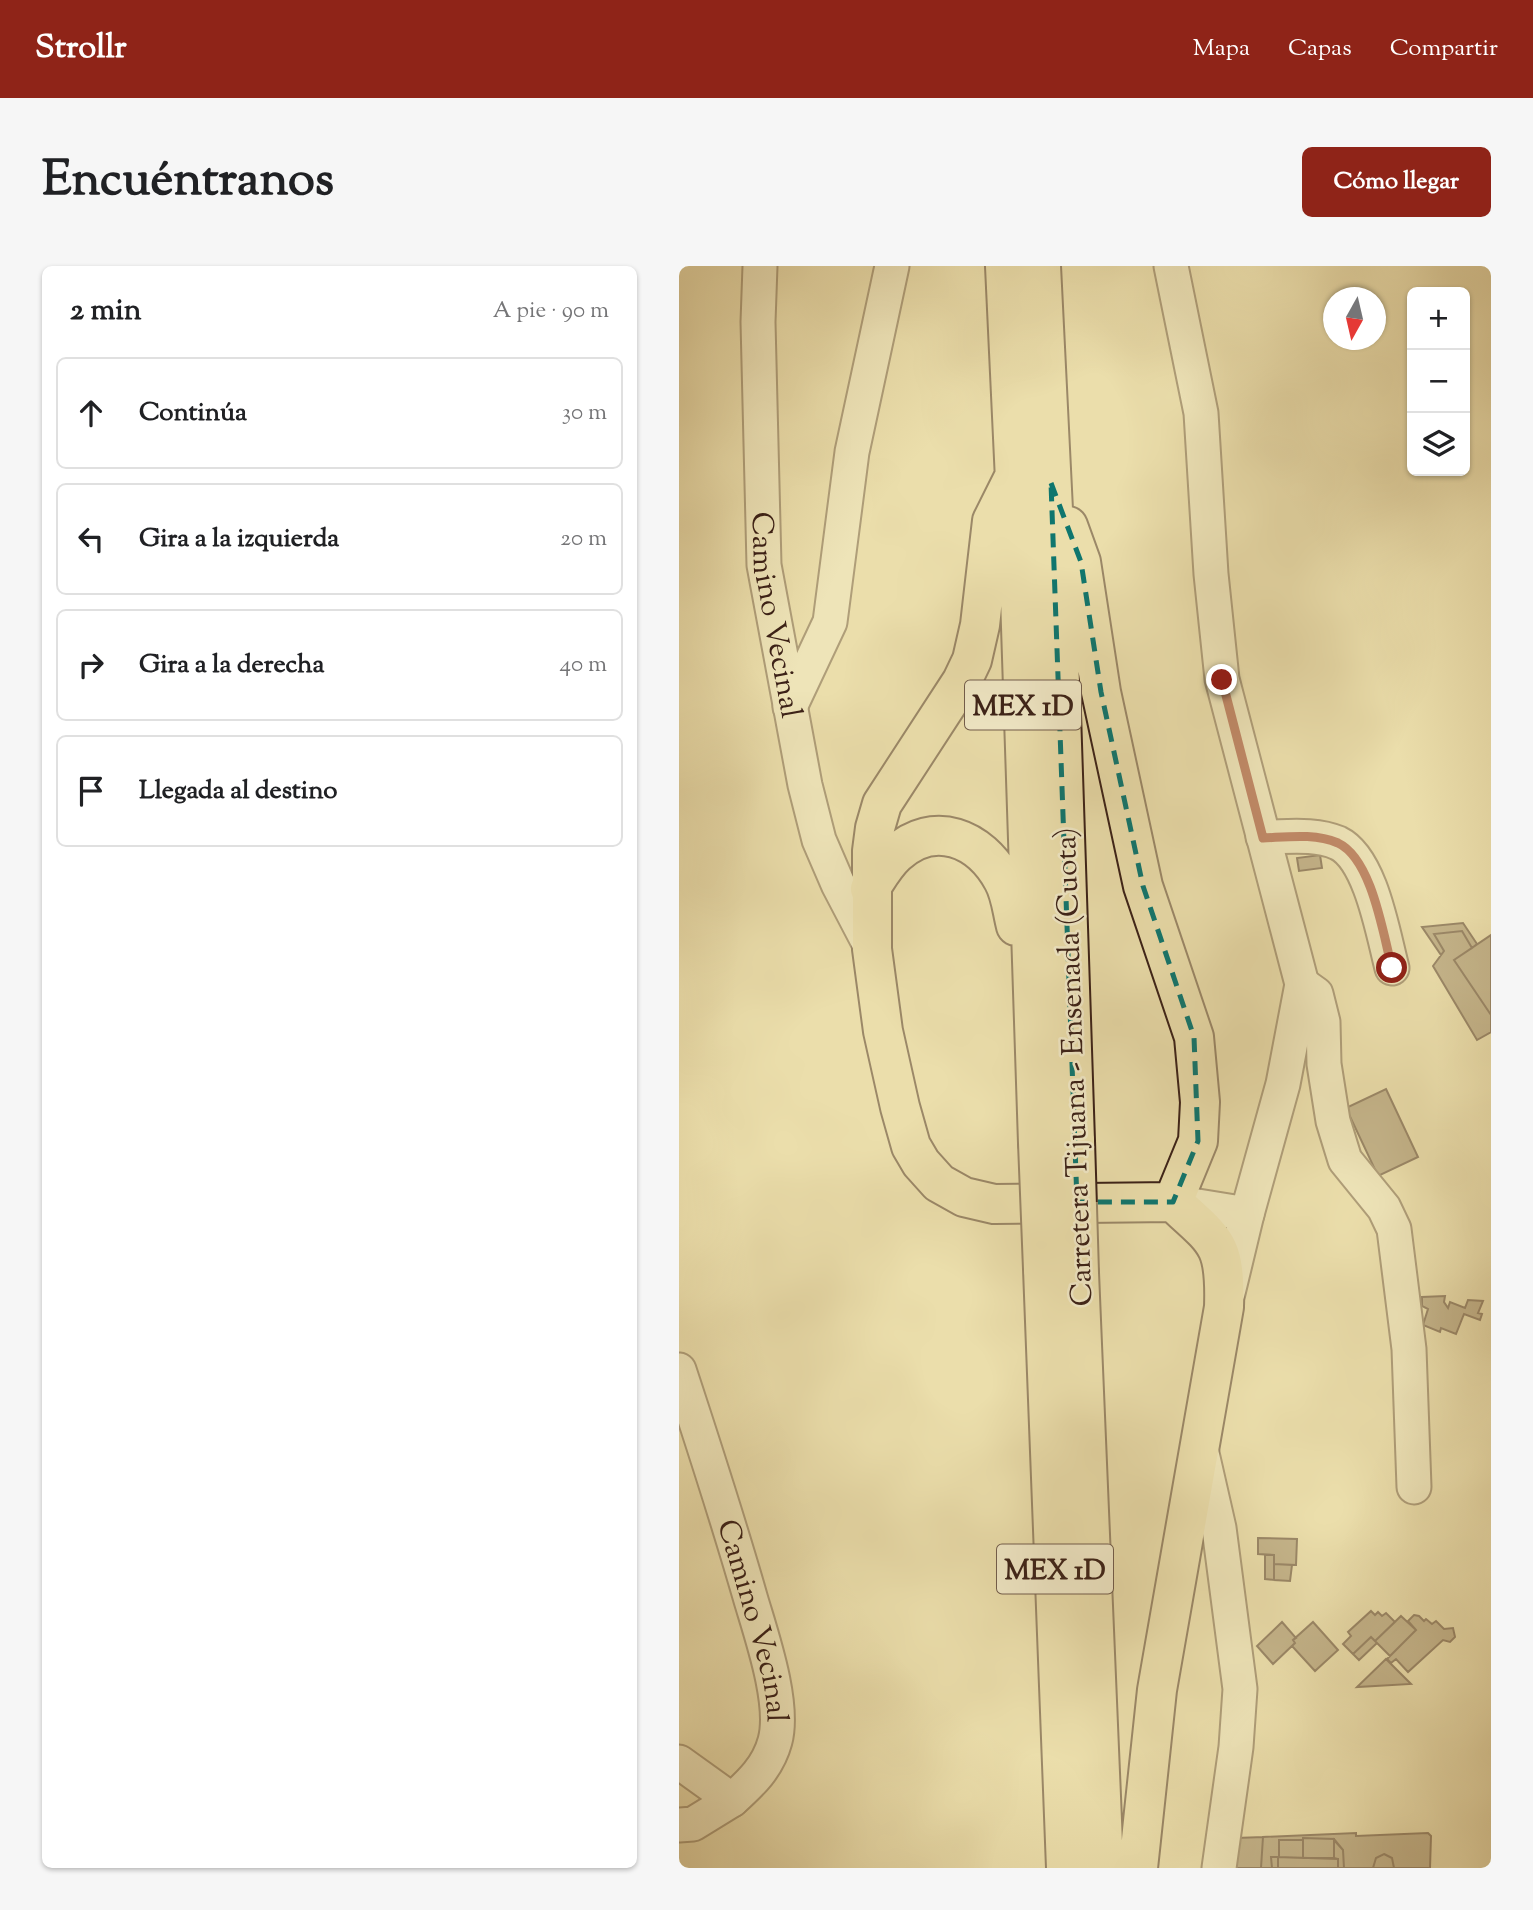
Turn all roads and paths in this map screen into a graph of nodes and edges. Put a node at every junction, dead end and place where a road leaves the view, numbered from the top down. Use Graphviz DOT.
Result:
graph roads {
  1 [pos="760,266"];
  2 [pos="892,266"];
  3 [pos="1005,266"];
  4 [pos="1041,266"];
  5 [pos="1171,266"];
  6 [pos="1033,480"];
  7 [pos="790,706"];
  8 [pos="1263,838"];
  9 [pos="870,889"];
  10 [pos="871,949"];
  11 [pos="1392,968"];
  12 [pos="1031,979"];
  13 [pos="1302,984"];
  14 [pos="1056,1142"];
  15 [pos="1173,1202"];
  16 [pos="1247,1214"];
  17 [pos="1061,1271"];
  18 [pos="1224,1307"];
  19 [pos="679,1370"];
  20 [pos="1201,1447"];
  21 [pos="1414,1487"];
  22 [pos="679,1762"];
  23 [pos="732,1800"];
  24 [pos="679,1825"];
  25 [pos="1066,1868"];
  26 [pos="1104,1868"];
  27 [pos="1138,1868"];
  28 [pos="1219,1868"];
  1 -- 7 [label="street, Camino Vecinal"];
  2 -- 7 [label="street"];
  3 -- 6 [label="highway, Carretera Tijuana - Ensenada (Cuota) / MEX 1D"];
  4 -- 6 [label="highway, Carretera Tijuana - Ensenada (Cuota) / MEX 1D"];
  5 -- 8 [label="street"];
  6 -- 9 [label="highway"];
  6 -- 12 [label="highway, Carretera Tijuana - Ensenada (Cuota) / MEX 1D"];
  6 -- 14 [label="highway, Carretera Tijuana - Ensenada (Cuota) / MEX 1D"];
  6 -- 15 [label="highway"];
  7 -- 10 [label="street, Camino Vecinal"];
  8 -- 11 [label="street"];
  8 -- 13 [label="street"];
  9 -- 10 [label="highway"];
  9 -- 12 [label="highway"];
  10 -- 15 [label="highway"];
  12 -- 14 [label="highway, Carretera Tijuana - Ensenada (Cuota) / MEX 1D"];
  13 -- 16 [label="street"];
  13 -- 21 [label="street"];
  14 -- 17 [label="highway, Carretera Tijuana - Ensenada (Cuota) / MEX 1D, bridge"];
  15 -- 16 [label="street"];
  15 -- 18 [label="highway"];
  16 -- 18 [label="street"];
  17 -- 25 [label="highway, Carretera Tijuana - Ensenada (Cuota) / MEX 1D"];
  17 -- 26 [label="highway, Carretera Tijuana - Ensenada (Cuota) / MEX 1D"];
  18 -- 20 [label="highway"];
  19 -- 23 [label="street, Camino Vecinal"];
  20 -- 27 [label="highway"];
  20 -- 28 [label="street"];
  22 -- 23 [label="street"];
  23 -- 24 [label="street, Camino Vecinal"];
}
